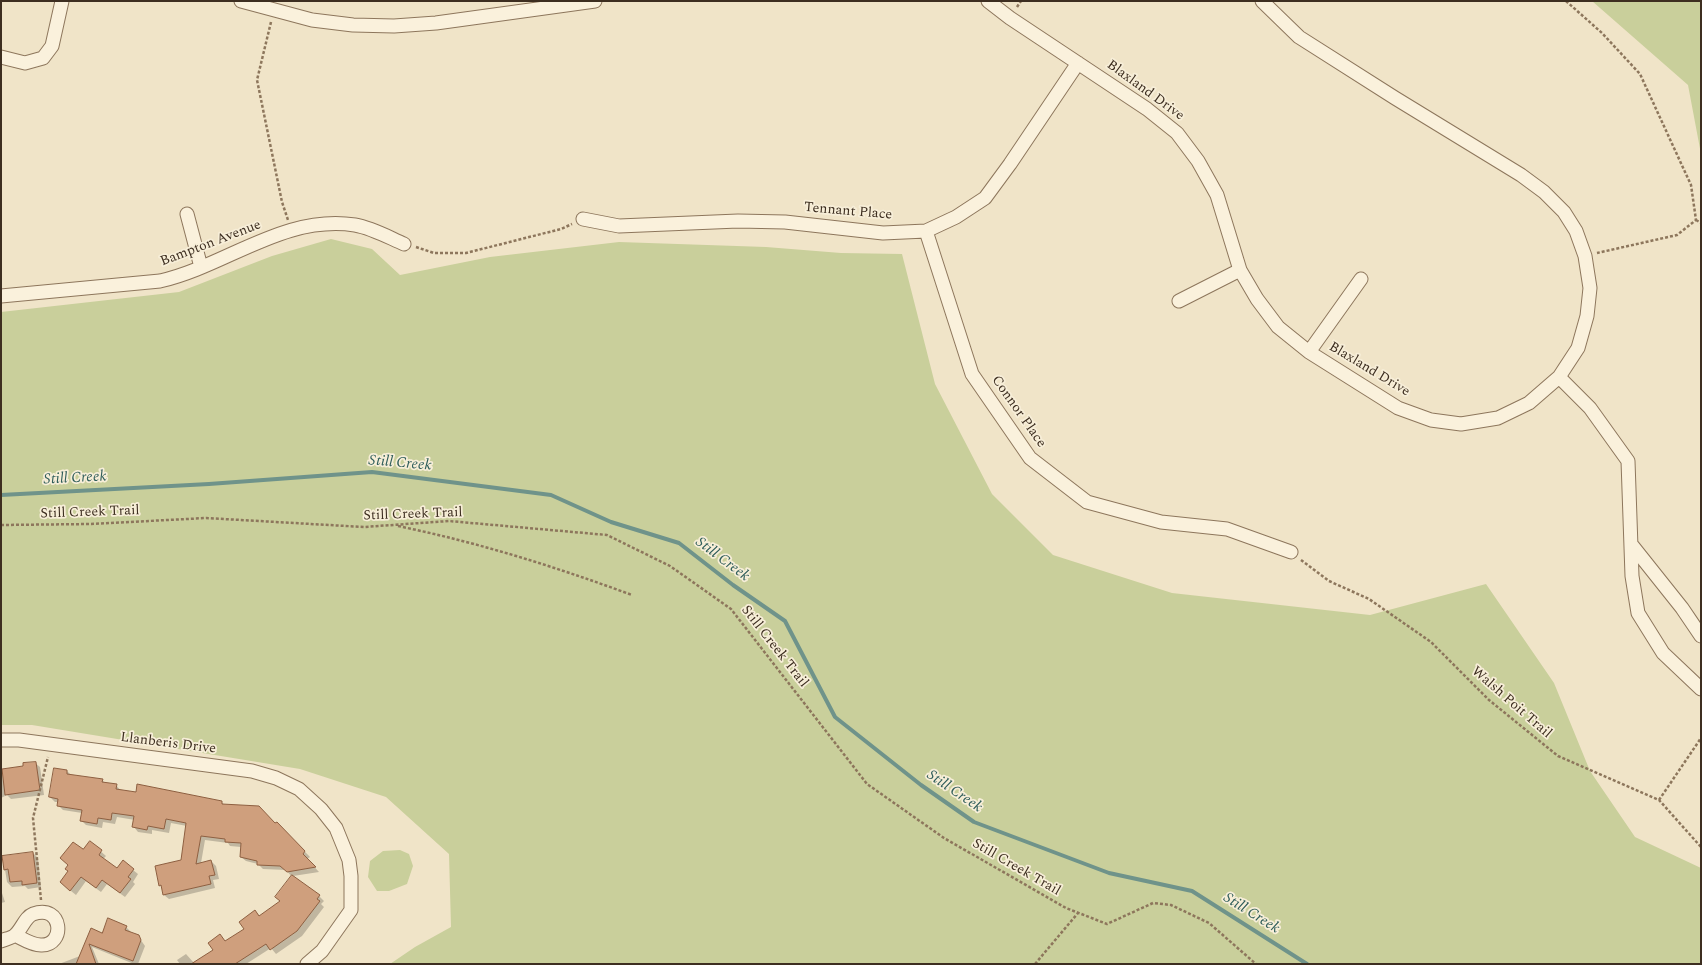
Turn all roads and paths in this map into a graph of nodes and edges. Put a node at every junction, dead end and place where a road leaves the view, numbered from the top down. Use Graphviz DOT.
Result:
graph roads {
  1 [pos="62,1"];
  2 [pos="241,1"];
  3 [pos="595,1"];
  4 [pos="988,1"];
  5 [pos="1262,1"];
  6 [pos="1566,1"];
  7 [pos="274,10"];
  8 [pos="1,57"];
  9 [pos="1078,63"];
  10 [pos="187,214"];
  11 [pos="584,219"];
  12 [pos="1696,220"];
  13 [pos="1701,223"];
  14 [pos="291,231"];
  15 [pos="926,231"];
  16 [pos="404,244"];
  17 [pos="1585,256"];
  18 [pos="201,267"];
  19 [pos="1240,270"];
  20 [pos="1361,279"];
  21 [pos="1,296"];
  22 [pos="1179,301"];
  23 [pos="1309,352"];
  24 [pos="1559,377"];
  25 [pos="1,525"];
  26 [pos="393,525"];
  27 [pos="1631,544"];
  28 [pos="1291,552"];
  29 [pos="632,595"];
  30 [pos="1701,636"];
  31 [pos="1701,689"];
  32 [pos="1701,738"];
  33 [pos="1,740"];
  34 [pos="51,745"];
  35 [pos="1659,800"];
  36 [pos="1701,847"];
  37 [pos="43,912"];
  38 [pos="1078,913"];
  39 [pos="15,936"];
  40 [pos="1,941"];
  41 [pos="307,964"];
  42 [pos="1035,964"];
  43 [pos="1256,964"];
  1 -- 8 [label="street"];
  2 -- 7 [label="street"];
  3 -- 7 [label="street"];
  4 -- 9 [label="street, Blaxland Drive"];
  5 -- 17 [label="street, Blaxland Drive"];
  6 -- 12 [label="path"];
  7 -- 14 [label="path"];
  9 -- 15 [label="street, Tennant Place"];
  9 -- 19 [label="street, Blaxland Drive"];
  10 -- 18 [label="street"];
  11 -- 15 [label="street, Tennant Place"];
  11 -- 16 [label="path"];
  12 -- 13 [label="path"];
  12 -- 17 [label="path"];
  14 -- 16 [label="street, Bampton Avenue"];
  14 -- 18 [label="street, Bampton Avenue"];
  15 -- 28 [label="street, Connor Place"];
  17 -- 24 [label="street, Blaxland Drive"];
  18 -- 21 [label="street, Bampton Avenue"];
  19 -- 22 [label="street"];
  19 -- 23 [label="street, Blaxland Drive"];
  20 -- 23 [label="street"];
  23 -- 24 [label="street, Blaxland Drive"];
  24 -- 27 [label="street"];
  25 -- 26 [label="path, Still Creek Trail"];
  26 -- 29 [label="path"];
  26 -- 38 [label="path, Still Creek Trail"];
  27 -- 30 [label="street"];
  27 -- 31 [label="street"];
  28 -- 35 [label="path, Walsh Poit Trail"];
  32 -- 35 [label="path"];
  33 -- 34 [label="street, Llanberis Drive"];
  34 -- 37 [label="path"];
  34 -- 41 [label="street, Llanberis Drive"];
  35 -- 36 [label="path, Walsh Poit Trail"];
  37 -- 39 [label="street"];
  37 -- 39 [label="street"];
  38 -- 42 [label="path"];
  38 -- 43 [label="path, Still Creek Trail"];
  39 -- 40 [label="street"];
}
